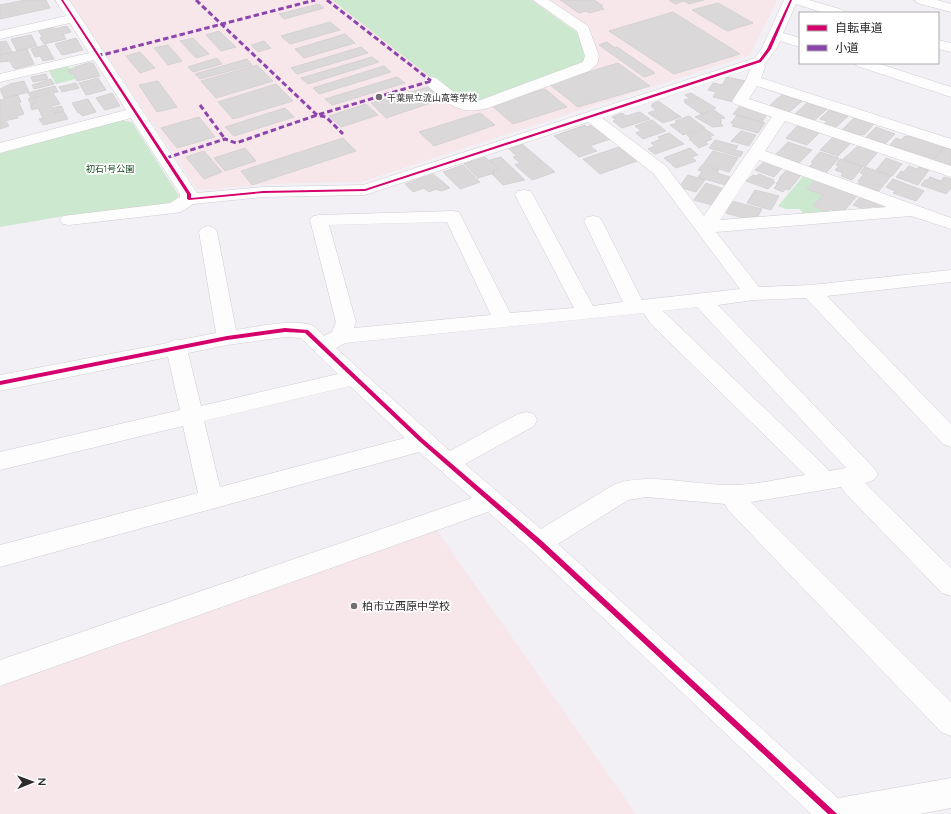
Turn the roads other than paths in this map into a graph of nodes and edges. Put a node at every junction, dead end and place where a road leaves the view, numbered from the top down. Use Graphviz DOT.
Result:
graph roads {
  1 [pos="62,0"];
  2 [pos="540,0"];
  3 [pos="791,0"];
  4 [pos="795,0"];
  5 [pos="922,0"];
  6 [pos="951,8"];
  7 [pos="835,12"];
  8 [pos="73,18"];
  9 [pos="0,35"];
  10 [pos="775,35"];
  11 [pos="799,43"];
  12 [pos="939,44"];
  13 [pos="951,48"];
  14 [pos="97,54"];
  15 [pos="760,61"];
  16 [pos="865,64"];
  17 [pos="0,78"];
  18 [pos="753,80"];
  19 [pos="431,82"];
  20 [pos="951,92"];
  21 [pos="136,112"];
  22 [pos="781,115"];
  23 [pos="591,117"];
  24 [pos="951,144"];
  25 [pos="0,148"];
  26 [pos="755,153"];
  27 [pos="951,172"];
  28 [pos="524,195"];
  29 [pos="189,199"];
  30 [pos="914,210"];
  31 [pos="69,220"];
  32 [pos="593,221"];
  33 [pos="951,224"];
  34 [pos="705,227"];
  35 [pos="208,232"];
  36 [pos="950,277"];
  37 [pos="811,291"];
  38 [pos="754,294"];
  39 [pos="703,301"];
  40 [pos="643,307"];
  41 [pos="587,313"];
  42 [pos="503,320"];
  43 [pos="227,338"];
  44 [pos="331,341"];
  45 [pos="176,346"];
  46 [pos="352,376"];
  47 [pos="0,383"];
  48 [pos="192,416"];
  49 [pos="526,420"];
  50 [pos="951,438"];
  51 [pos="421,440"];
  52 [pos="0,461"];
  53 [pos="448,463"];
  54 [pos="847,477"];
  55 [pos="822,481"];
  56 [pos="735,495"];
  57 [pos="211,499"];
  58 [pos="490,500"];
  59 [pos="540,543"];
  60 [pos="0,556"];
  61 [pos="951,585"];
  62 [pos="0,673"];
  63 [pos="951,722"];
  64 [pos="951,793"];
  65 [pos="833,814"];
  1 -- 8 [label="street"];
  2 -- 19 [label="street"];
  3 -- 10 [label="street"];
  4 -- 7 [label="street"];
  5 -- 6 [label="street"];
  8 -- 9 [label="street"];
  8 -- 14 [label="street"];
  10 -- 11 [label="street"];
  10 -- 15 [label="street"];
  12 -- 13 [label="street"];
  14 -- 17 [label="street"];
  14 -- 21 [label="street"];
  15 -- 18 [label="street"];
  15 -- 23 [label="street"];
  16 -- 20 [label="street"];
  18 -- 22 [label="street"];
  18 -- 24 [label="street"];
  21 -- 25 [label="street"];
  21 -- 29 [label="street"];
  22 -- 26 [label="street"];
  22 -- 27 [label="street"];
  23 -- 29 [label="street"];
  23 -- 34 [label="street"];
  26 -- 30 [label="street"];
  26 -- 34 [label="street"];
  28 -- 41 [label="street"];
  29 -- 31 [label="street"];
  30 -- 33 [label="street"];
  30 -- 34 [label="street"];
  32 -- 40 [label="street"];
  34 -- 38 [label="street"];
  35 -- 43 [label="street"];
  36 -- 37 [label="street"];
  37 -- 38 [label="street"];
  37 -- 50 [label="street"];
  38 -- 39 [label="street"];
  39 -- 40 [label="street"];
  39 -- 54 [label="street"];
  40 -- 41 [label="street"];
  40 -- 55 [label="street"];
  41 -- 42 [label="street"];
  42 -- 44 [label="street"];
  42 -- 44 [label="street"];
  43 -- 44 [label="street"];
  43 -- 45 [label="street"];
  44 -- 46 [label="street"];
  45 -- 47 [label="street"];
  45 -- 48 [label="street"];
  46 -- 48 [label="street"];
  46 -- 51 [label="street"];
  48 -- 52 [label="street"];
  48 -- 57 [label="street"];
  49 -- 53 [label="street"];
  51 -- 53 [label="street"];
  51 -- 57 [label="street"];
  53 -- 58 [label="street"];
  54 -- 55 [label="street"];
  54 -- 61 [label="street"];
  55 -- 56 [label="street"];
  56 -- 59 [label="street"];
  56 -- 63 [label="street"];
  57 -- 60 [label="street"];
  58 -- 59 [label="street"];
  58 -- 62 [label="street"];
  59 -- 65 [label="street"];
  64 -- 65 [label="street"];
}
